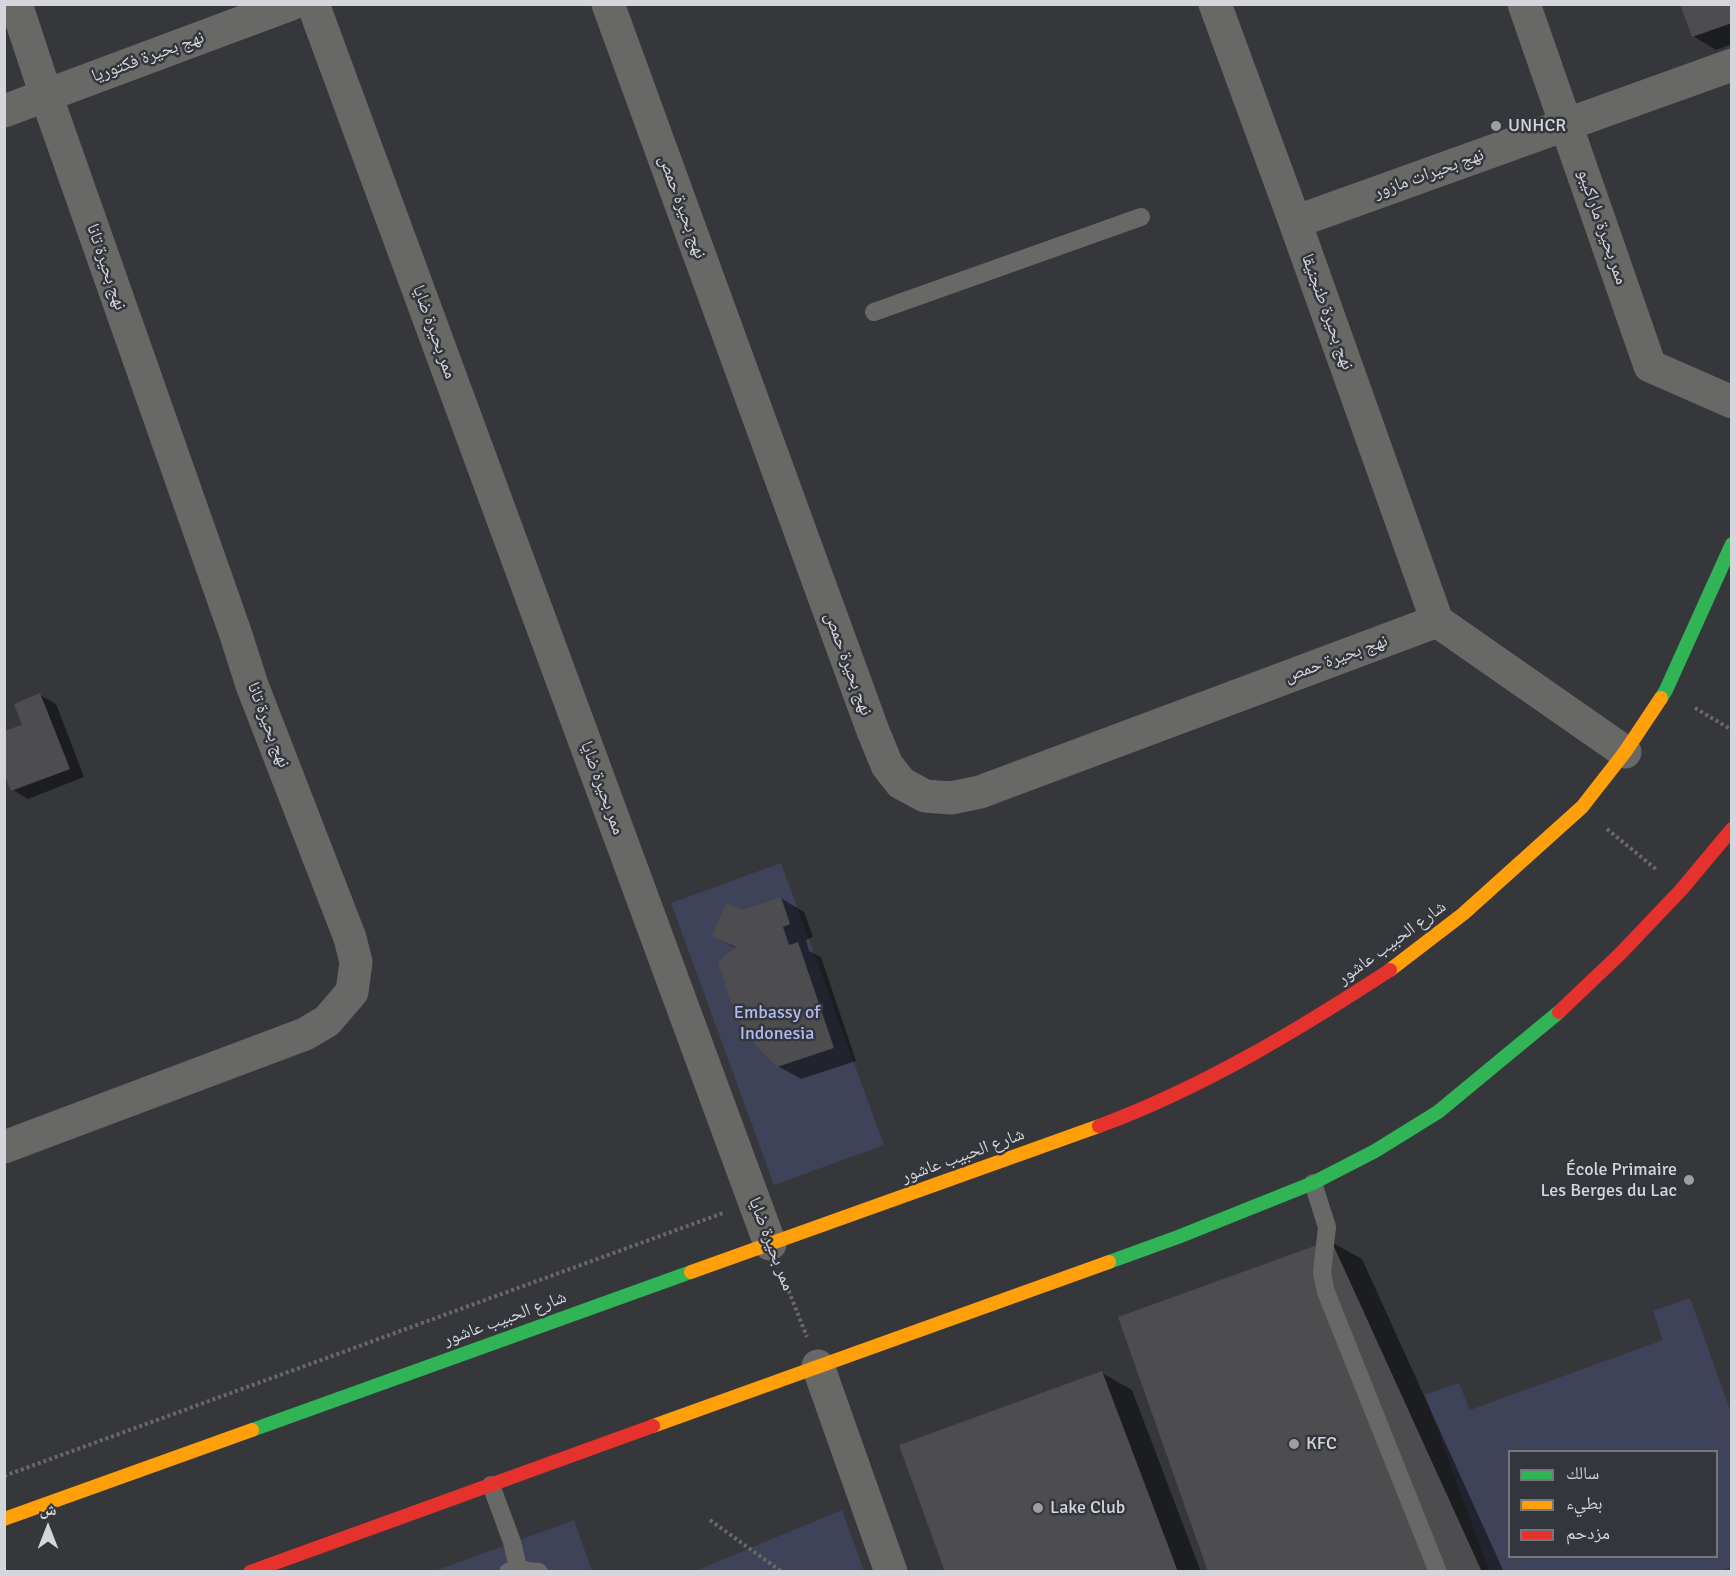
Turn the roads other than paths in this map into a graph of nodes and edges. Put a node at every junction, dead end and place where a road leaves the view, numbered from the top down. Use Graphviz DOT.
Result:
graph roads {
  1 [pos="16,4"];
  2 [pos="291,4"];
  3 [pos="313,4"];
  4 [pos="608,4"];
  5 [pos="1215,4"];
  6 [pos="1524,4"];
  7 [pos="1731,65"];
  8 [pos="46,95"];
  9 [pos="4,111"];
  10 [pos="1567,124"];
  11 [pos="1141,217"];
  12 [pos="1295,222"];
  13 [pos="874,312"];
  14 [pos="1731,402"];
  15 [pos="1731,544"];
  16 [pos="1437,621"];
  17 [pos="1625,752"];
  18 [pos="1731,829"];
  19 [pos="4,1147"];
  20 [pos="1313,1183"];
  21 [pos="770,1244"];
  22 [pos="818,1365"];
  23 [pos="491,1485"];
  24 [pos="4,1519"];
  25 [pos="513,1569"];
  26 [pos="250,1572"];
  27 [pos="539,1572"];
  28 [pos="891,1572"];
  29 [pos="1438,1572"];
  1 -- 8 [label="street, نهج بحيرة تانا"];
  2 -- 8 [label="street, نهج بحيرة فكتوريا"];
  3 -- 21 [label="street, ممر بحيرة ضايا"];
  4 -- 16 [label="street, نهج بحيرة حمص"];
  5 -- 12 [label="street, نهج بحيرة طنجنيقا"];
  6 -- 10 [label="street, ممر بحيرة ماراكيبو"];
  7 -- 10 [label="street, نهج بحيرات مازور"];
  8 -- 9 [label="street, نهج بحيرة فكتوريا"];
  8 -- 19 [label="street, نهج بحيرة تانا"];
  10 -- 12 [label="street, نهج بحيرات مازور"];
  10 -- 14 [label="street, ممر بحيرة ماراكيبو"];
  11 -- 13 [label="lane"];
  12 -- 16 [label="street, نهج بحيرة طنجنيقا"];
  15 -- 17 [label="main road, شارع الحبيب عاشور"];
  16 -- 17 [label="street"];
  17 -- 21 [label="main road, شارع الحبيب عاشور"];
  18 -- 20 [label="main road"];
  20 -- 22 [label="main road"];
  20 -- 29 [label="lane"];
  21 -- 24 [label="main road, شارع الحبيب عاشور"];
  22 -- 23 [label="main road"];
  22 -- 28 [label="street"];
  23 -- 25 [label="lane"];
  23 -- 26 [label="main road"];
  25 -- 27 [label="lane"];
}
